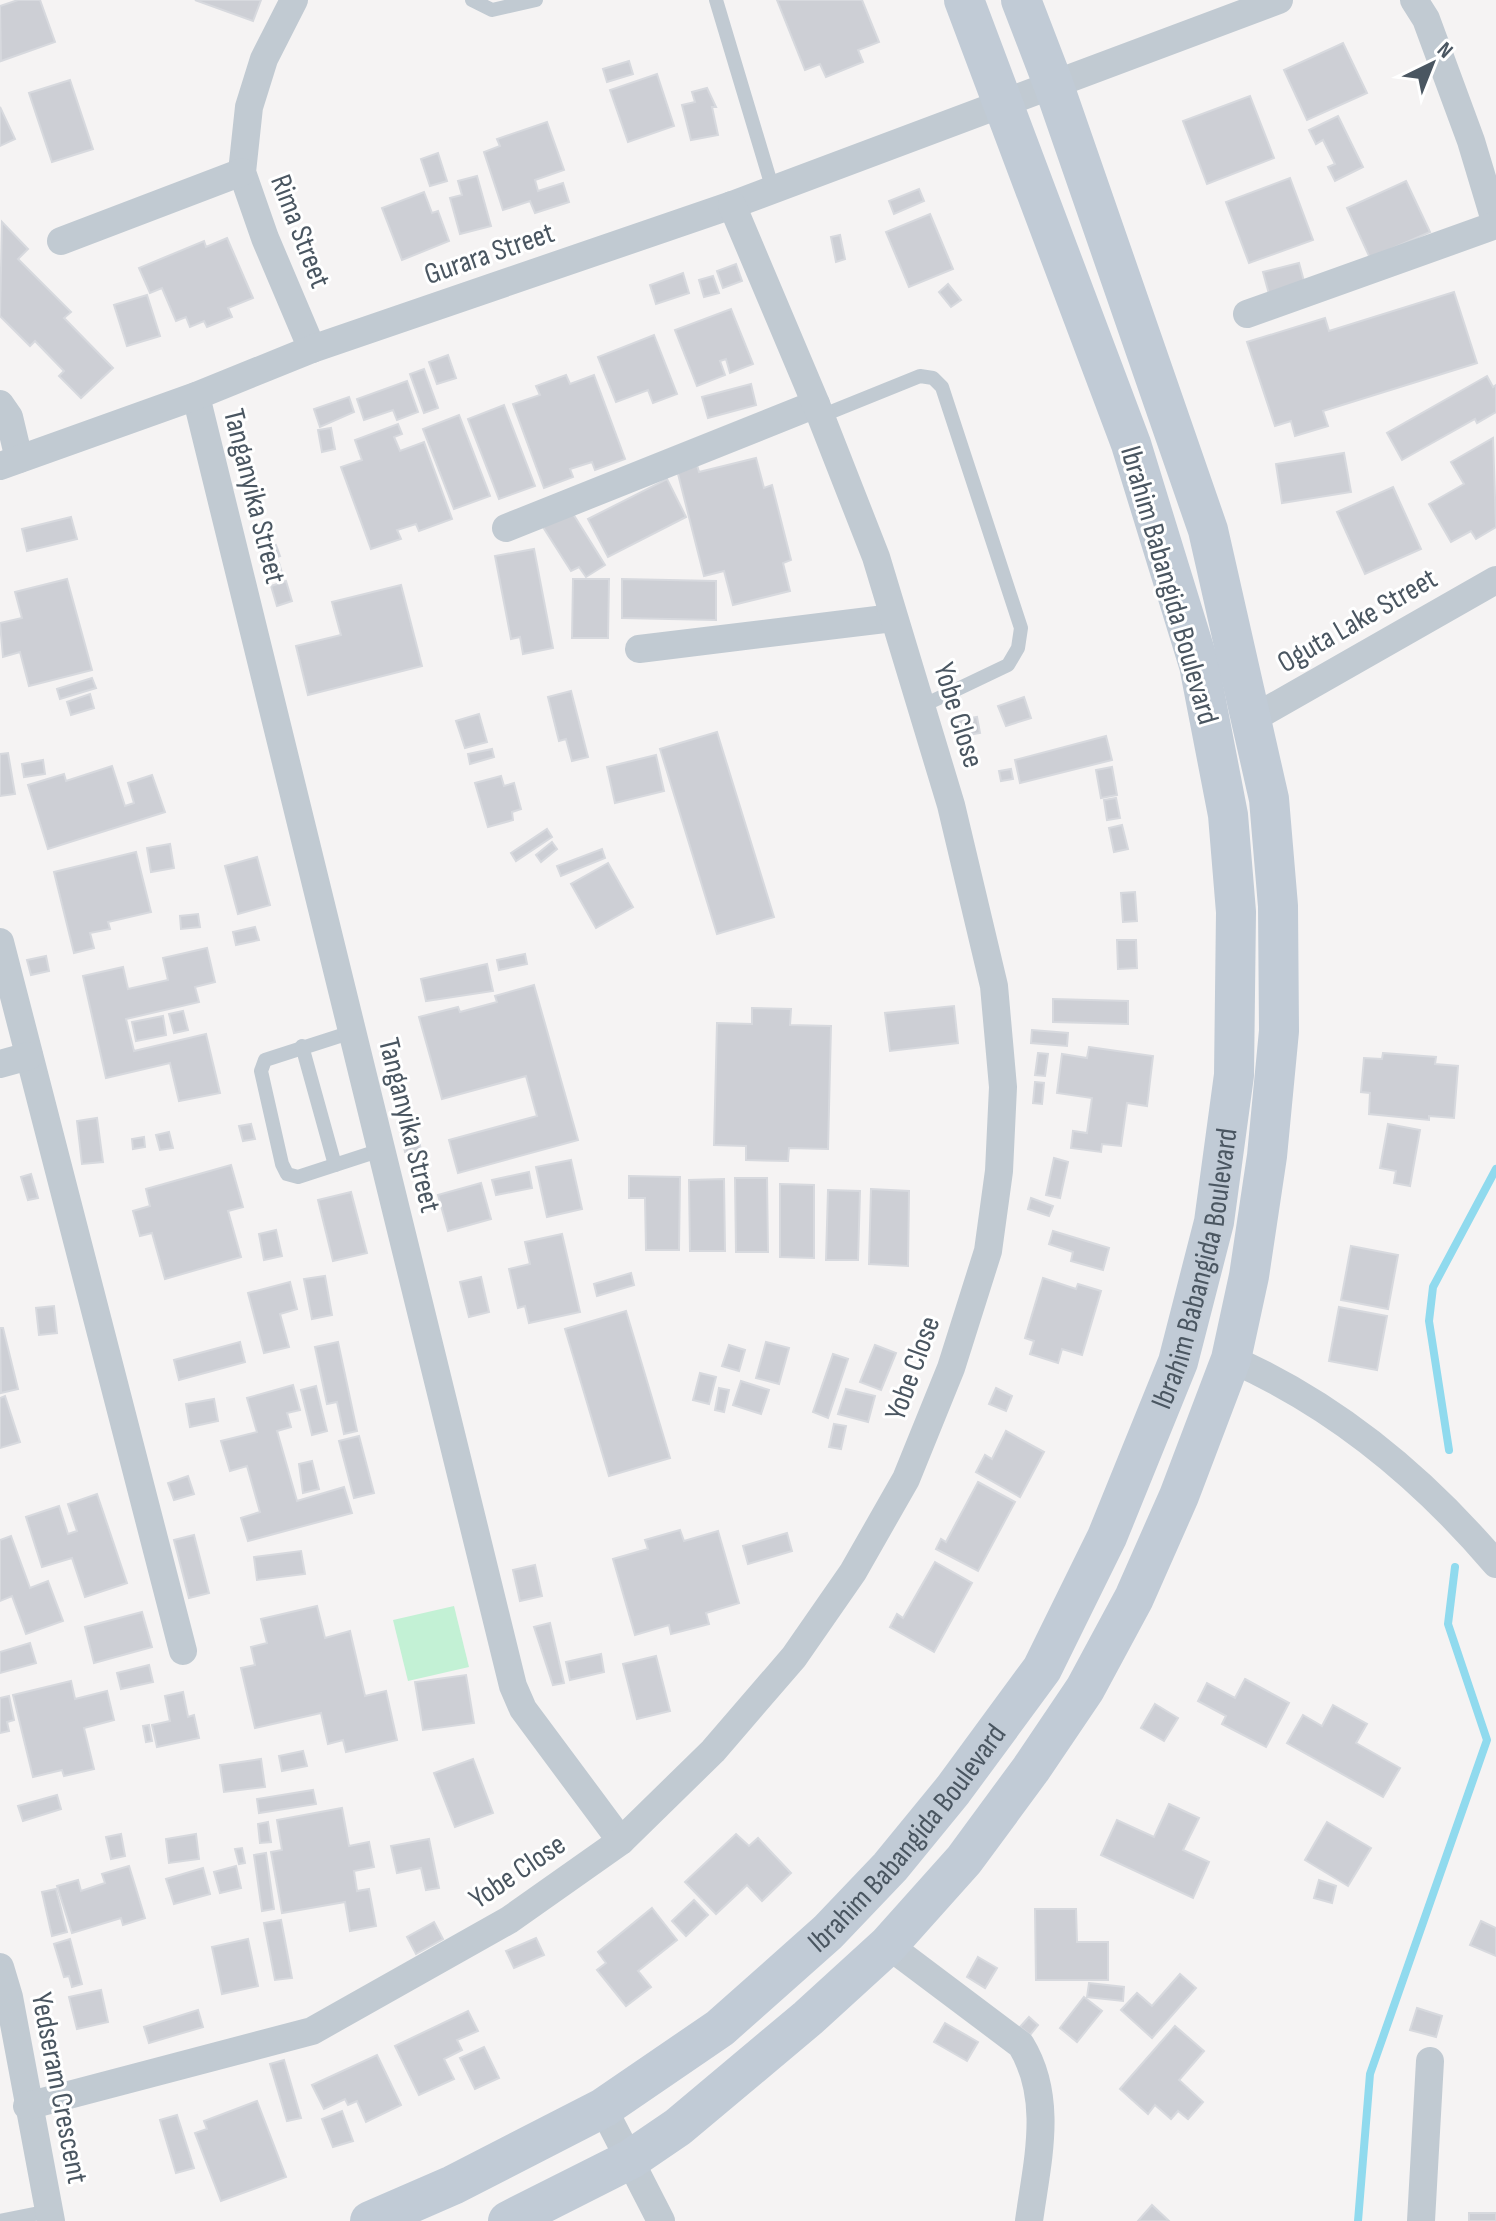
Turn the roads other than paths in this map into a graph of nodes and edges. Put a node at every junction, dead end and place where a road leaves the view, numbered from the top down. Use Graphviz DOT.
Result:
graph roads {
  1 [pos="294,0"];
  2 [pos="472,0"];
  3 [pos="536,0"];
  4 [pos="716,0"];
  5 [pos="964,0"];
  6 [pos="1021,0"];
  7 [pos="1279,0"];
  8 [pos="1414,0"];
  9 [pos="1054,86"];
  10 [pos="1002,107"];
  11 [pos="242,172"];
  12 [pos="773,190"];
  13 [pos="732,205"];
  14 [pos="1496,224"];
  15 [pos="61,241"];
  16 [pos="1247,314"];
  17 [pos="312,349"];
  18 [pos="196,396"];
  19 [pos="0,404"];
  20 [pos="819,410"];
  21 [pos="10,463"];
  22 [pos="506,528"];
  23 [pos="1496,580"];
  24 [pos="893,618"];
  25 [pos="639,649"];
  26 [pos="920,707"];
  27 [pos="1252,719"];
  28 [pos="0,942"];
  29 [pos="352,1032"];
  30 [pos="302,1046"];
  31 [pos="29,1056"];
  32 [pos="0,1064"];
  33 [pos="381,1150"];
  34 [pos="335,1165"];
  35 [pos="1231,1359"];
  36 [pos="1496,1564"];
  37 [pos="183,1651"];
  38 [pos="621,1841"];
  39 [pos="888,1945"];
  40 [pos="0,1967"];
  41 [pos="1430,2061"];
  42 [pos="27,2106"];
  43 [pos="603,2108"];
  44 [pos="631,2159"];
  45 [pos="50,2216"];
  46 [pos="0,2221"];
  47 [pos="370,2221"];
  48 [pos="508,2221"];
  49 [pos="661,2221"];
  50 [pos="1029,2221"];
  51 [pos="1421,2221"];
  1 -- 11 [label="street, Rima Street"];
  2 -- 3 [label="lane"];
  4 -- 12 [label="lane"];
  5 -- 10 [label="street, Ibrahim Babangida Boulevard"];
  6 -- 9 [label="street, Ibrahim Babangida Boulevard"];
  7 -- 9 [label="street, Gurara Street"];
  8 -- 14 [label="street"];
  9 -- 10 [label="street, Gurara Street"];
  9 -- 27 [label="street, Ibrahim Babangida Boulevard"];
  10 -- 12 [label="street, Gurara Street"];
  10 -- 43 [label="street, Ibrahim Babangida Boulevard"];
  11 -- 15 [label="street"];
  11 -- 17 [label="street, Rima Street"];
  12 -- 13 [label="street, Gurara Street"];
  13 -- 17 [label="street, Gurara Street"];
  13 -- 20 [label="street, Yobe Close"];
  14 -- 16 [label="street"];
  17 -- 18 [label="street, Gurara Street"];
  18 -- 21 [label="street, Gurara Street"];
  18 -- 29 [label="street, Tanganyika Street"];
  19 -- 21 [label="street"];
  20 -- 22 [label="street"];
  20 -- 24 [label="street, Yobe Close"];
  20 -- 26 [label="lane"];
  23 -- 27 [label="street, Oguta Lake Street"];
  24 -- 25 [label="street"];
  24 -- 26 [label="street, Yobe Close"];
  26 -- 38 [label="street, Yobe Close"];
  27 -- 35 [label="street, Ibrahim Babangida Boulevard"];
  28 -- 31 [label="street"];
  29 -- 30 [label="lane"];
  29 -- 33 [label="street, Tanganyika Street"];
  30 -- 34 [label="lane"];
  30 -- 34 [label="lane"];
  31 -- 32 [label="street"];
  31 -- 37 [label="street"];
  33 -- 34 [label="lane"];
  33 -- 38 [label="street, Tanganyika Street"];
  35 -- 36 [label="street"];
  35 -- 39 [label="street, Ibrahim Babangida Boulevard"];
  38 -- 42 [label="street, Yobe Close"];
  39 -- 44 [label="street, Ibrahim Babangida Boulevard"];
  39 -- 50 [label="street"];
  40 -- 42 [label="street, Yedseram Crescent"];
  41 -- 51 [label="street"];
  42 -- 45 [label="street, Yedseram Crescent"];
  43 -- 44 [label="street"];
  43 -- 47 [label="street, Ibrahim Babangida Boulevard"];
  44 -- 48 [label="street, Ibrahim Babangida Boulevard"];
  44 -- 49 [label="street"];
  45 -- 46 [label="lane"];
}
